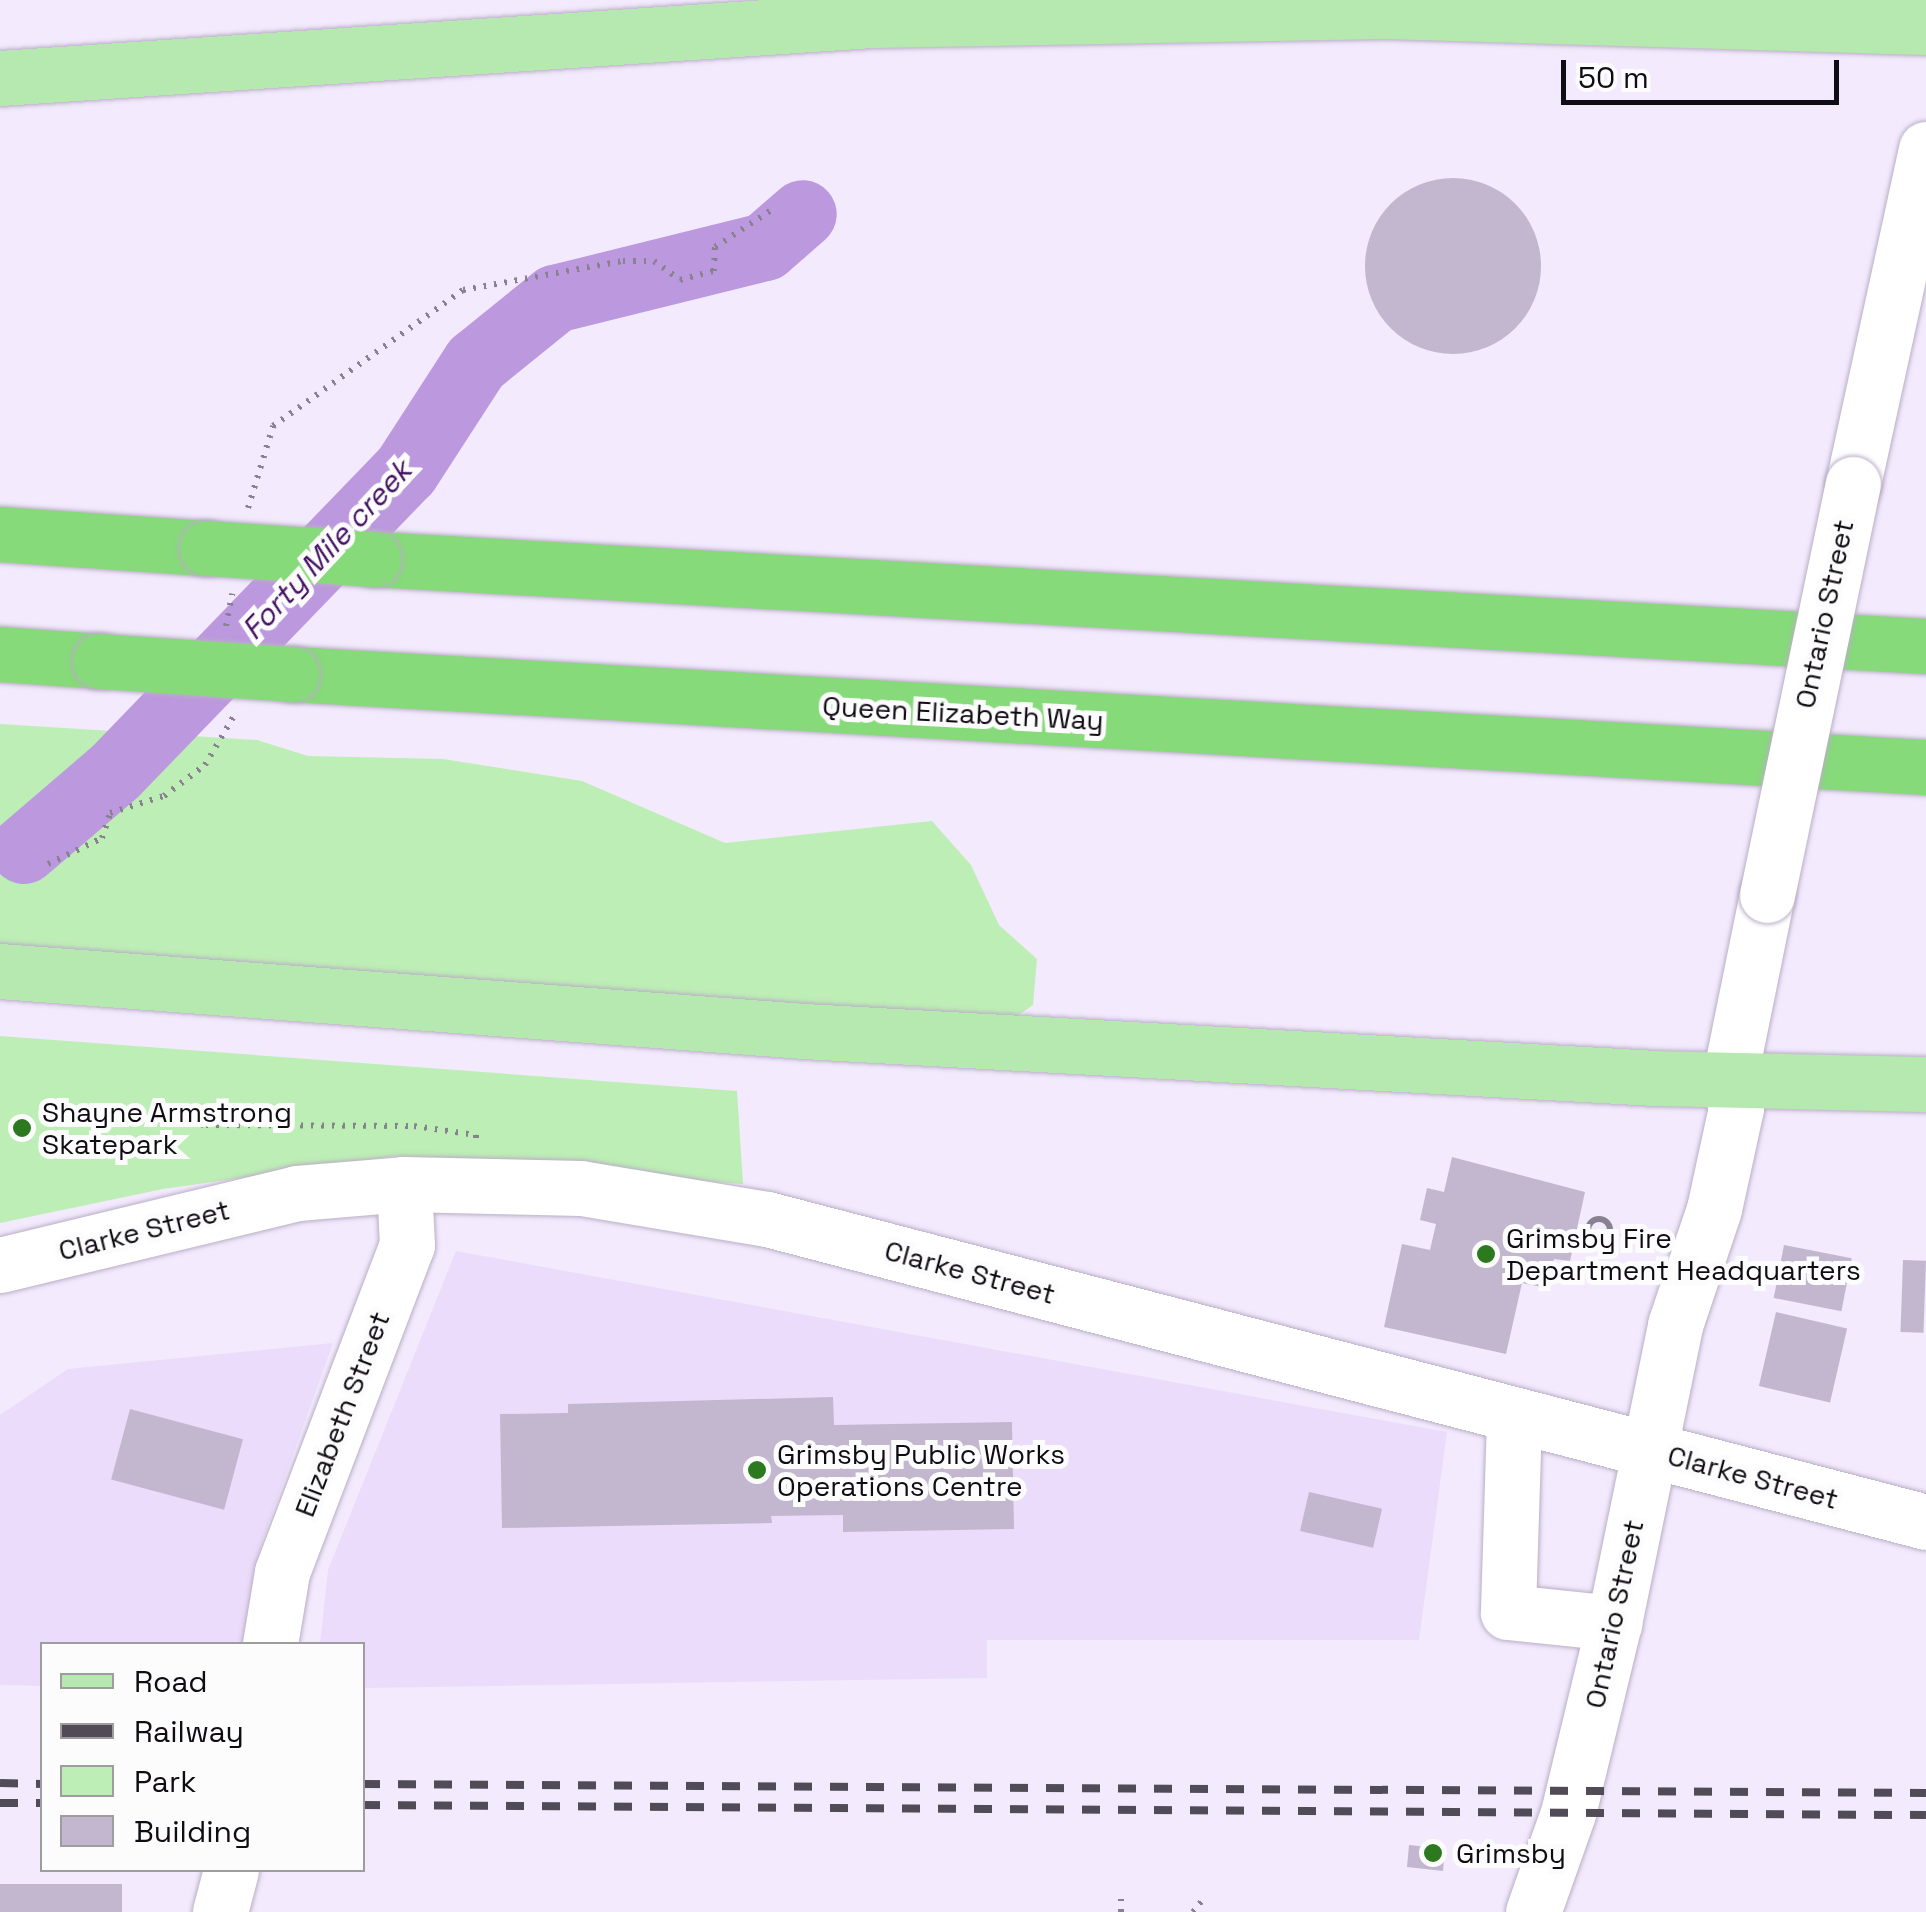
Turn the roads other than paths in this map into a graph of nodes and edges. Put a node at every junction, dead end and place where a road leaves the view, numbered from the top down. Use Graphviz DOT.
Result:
graph roads {
  1 [pos="1926,27"];
  2 [pos="0,78"];
  3 [pos="1926,148"];
  4 [pos="0,534"];
  5 [pos="1926,646"];
  6 [pos="0,654"];
  7 [pos="1926,768"];
  8 [pos="0,971"];
  9 [pos="1728,1081"];
  10 [pos="1926,1084"];
  11 [pos="404,1184"];
  12 [pos="0,1265"];
  13 [pos="1514,1419"];
  14 [pos="1649,1450"];
  15 [pos="1926,1522"];
  16 [pos="1614,1623"];
  17 [pos="270,1642"];
  18 [pos="230,1872"];
  19 [pos="220,1912"];
  20 [pos="1533,1912"];
  1 -- 2 [label="main road"];
  3 -- 9 [label="street, Ontario Street, bridge"];
  4 -- 5 [label="highway, bridge"];
  6 -- 7 [label="highway, Queen Elizabeth Way, bridge"];
  8 -- 9 [label="main road"];
  9 -- 10 [label="main road"];
  9 -- 14 [label="street, Ontario Street"];
  11 -- 12 [label="street, Clarke Street"];
  11 -- 13 [label="street, Clarke Street"];
  11 -- 17 [label="street, Elizabeth Street"];
  13 -- 14 [label="street, Clarke Street"];
  13 -- 16 [label="street"];
  14 -- 15 [label="street, Clarke Street"];
  14 -- 16 [label="street, Ontario Street"];
  16 -- 20 [label="street, Ontario Street"];
  18 -- 19 [label="street"];
}
